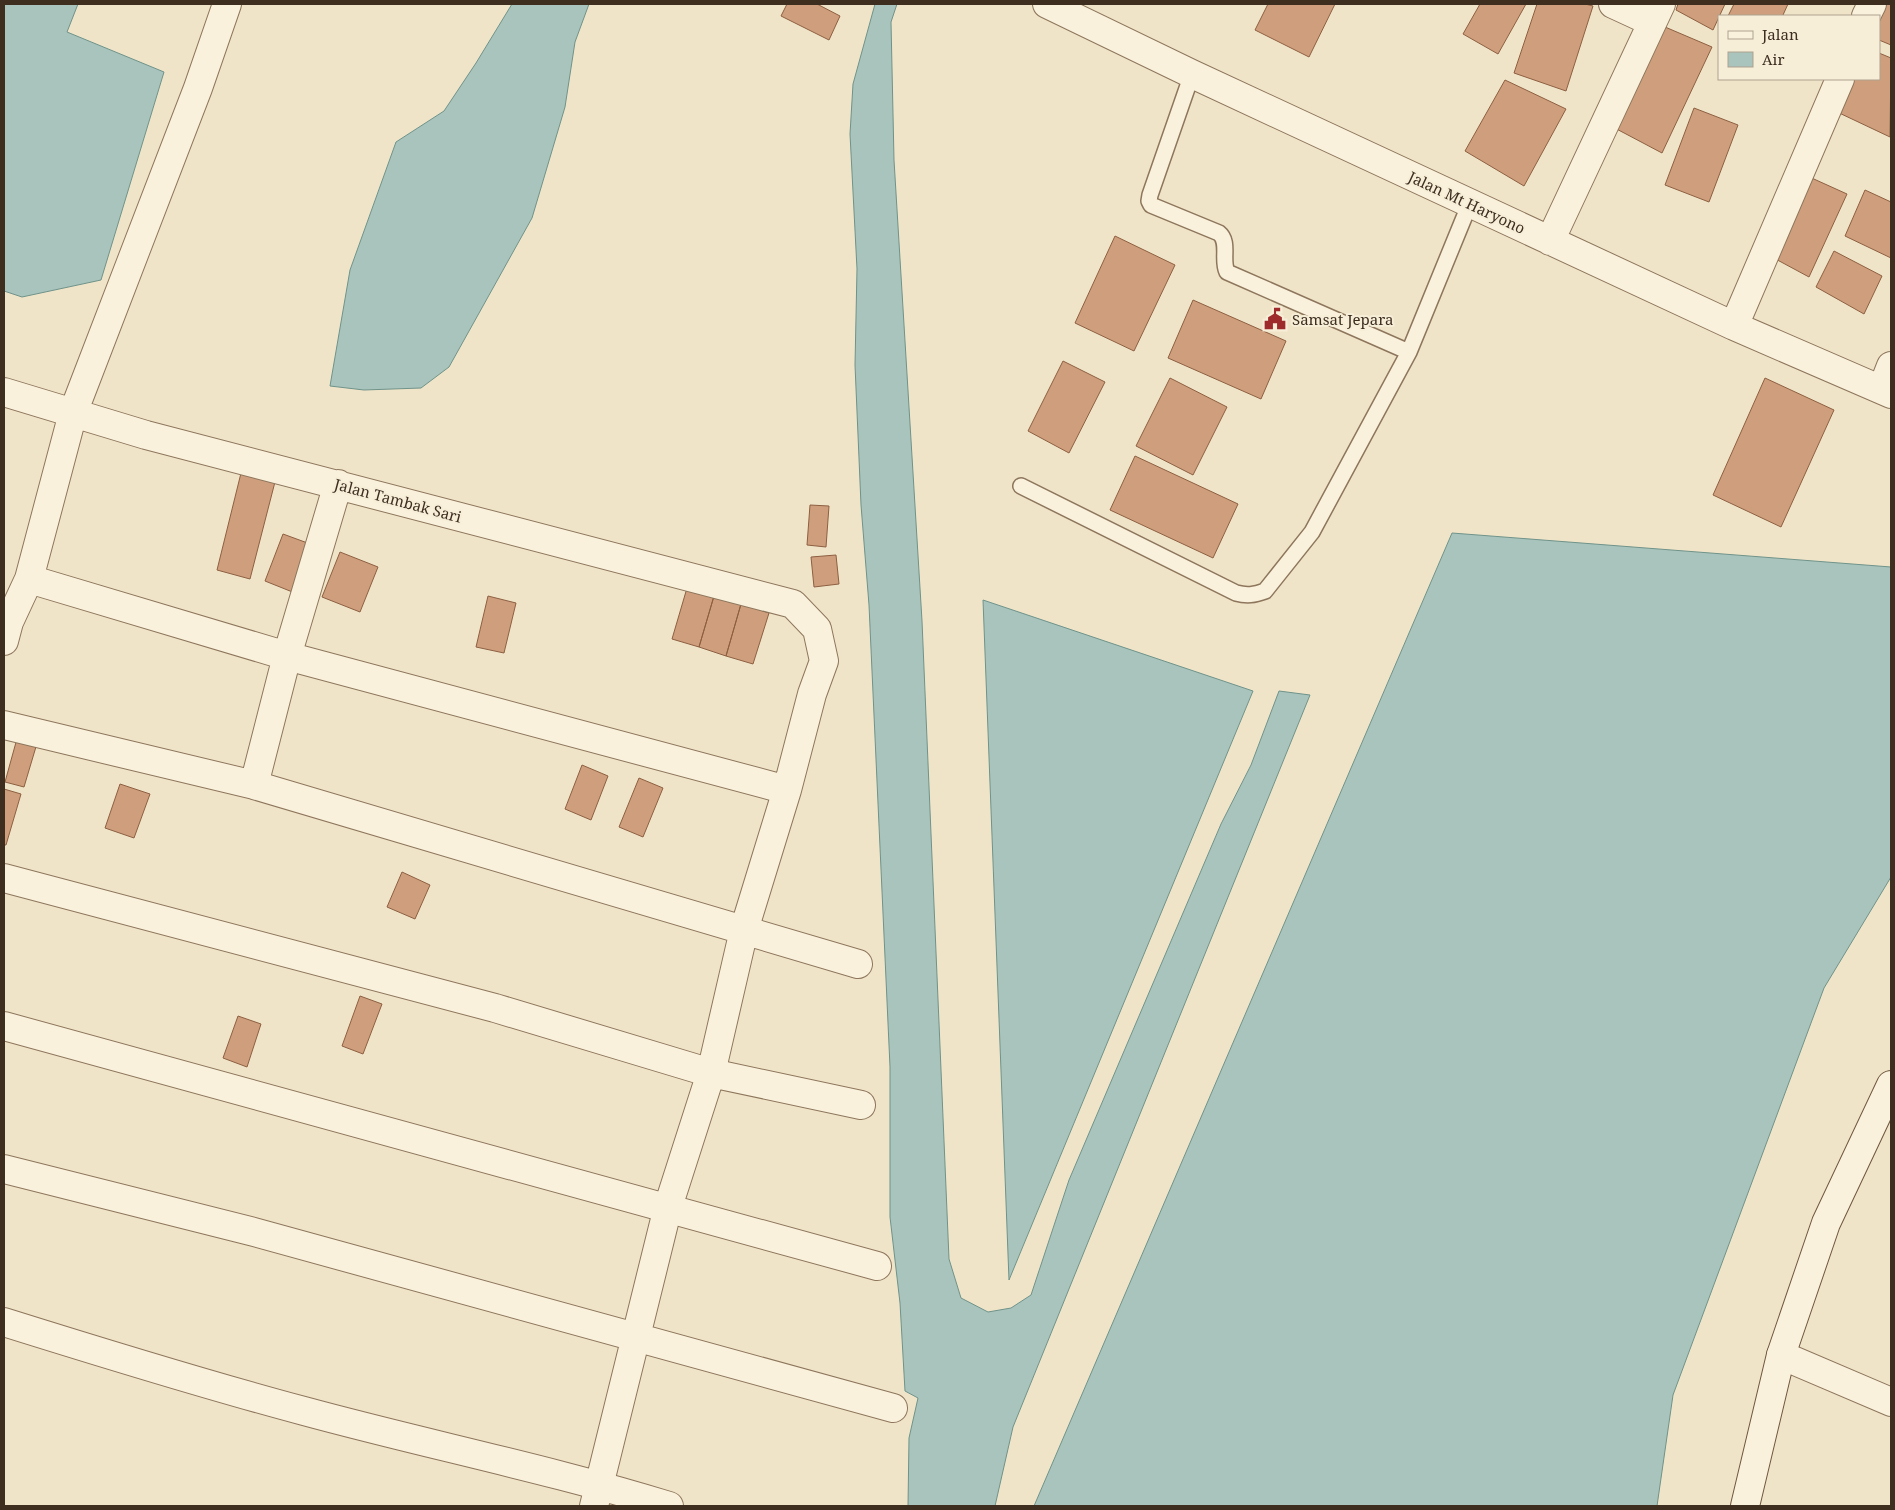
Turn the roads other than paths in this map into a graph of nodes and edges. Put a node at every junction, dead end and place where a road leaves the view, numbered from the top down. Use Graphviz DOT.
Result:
graph roads {
  1 [pos="227,4"];
  2 [pos="1047,4"];
  3 [pos="1613,4"];
  4 [pos="1656,13"];
  5 [pos="1192,74"];
  6 [pos="1840,80"];
  7 [pos="1470,203"];
  8 [pos="1550,241"];
  9 [pos="1734,326"];
  10 [pos="1409,352"];
  11 [pos="1888,383"];
  12 [pos="4,392"];
  13 [pos="73,413"];
  14 [pos="338,484"];
  15 [pos="1021,486"];
  16 [pos="29,578"];
  17 [pos="4,642"];
  18 [pos="287,656"];
  19 [pos="4,725"];
  20 [pos="254,785"];
  21 [pos="787,790"];
  22 [pos="4,878"];
  23 [pos="744,930"];
  24 [pos="858,964"];
  25 [pos="4,1026"];
  26 [pos="711,1073"];
  27 [pos="1891,1085"];
  28 [pos="862,1105"];
  29 [pos="4,1170"];
  30 [pos="668,1207"];
  31 [pos="877,1266"];
  32 [pos="4,1322"];
  33 [pos="636,1338"];
  34 [pos="1781,1355"];
  35 [pos="1891,1402"];
  36 [pos="893,1408"];
  37 [pos="597,1496"];
  38 [pos="669,1506"];
  39 [pos="1744,1506"];
  1 -- 13 [label="street"];
  2 -- 5 [label="street, Jalan Mt Haryono"];
  3 -- 4 [label="street"];
  4 -- 8 [label="street"];
  5 -- 7 [label="street, Jalan Mt Haryono"];
  5 -- 10 [label="lane"];
  6 -- 9 [label="street"];
  7 -- 8 [label="street, Jalan Mt Haryono"];
  7 -- 10 [label="lane"];
  8 -- 9 [label="street, Jalan Mt Haryono"];
  9 -- 11 [label="street, Jalan Mt Haryono"];
  10 -- 15 [label="lane"];
  12 -- 13 [label="street, Jalan Tambak Sari"];
  13 -- 14 [label="street, Jalan Tambak Sari"];
  13 -- 16 [label="street"];
  14 -- 18 [label="street"];
  14 -- 21 [label="street, Jalan Tambak Sari"];
  16 -- 17 [label="street"];
  16 -- 18 [label="street"];
  18 -- 20 [label="street"];
  18 -- 21 [label="street"];
  19 -- 20 [label="street"];
  20 -- 23 [label="street"];
  21 -- 23 [label="street"];
  22 -- 26 [label="street"];
  23 -- 24 [label="street"];
  23 -- 26 [label="street"];
  25 -- 30 [label="street"];
  26 -- 28 [label="street"];
  26 -- 30 [label="street"];
  27 -- 34 [label="street"];
  29 -- 33 [label="street"];
  30 -- 31 [label="street"];
  30 -- 33 [label="street"];
  32 -- 37 [label="street"];
  33 -- 36 [label="street"];
  33 -- 37 [label="street"];
  34 -- 35 [label="street"];
  34 -- 39 [label="street"];
  37 -- 38 [label="street"];
}
